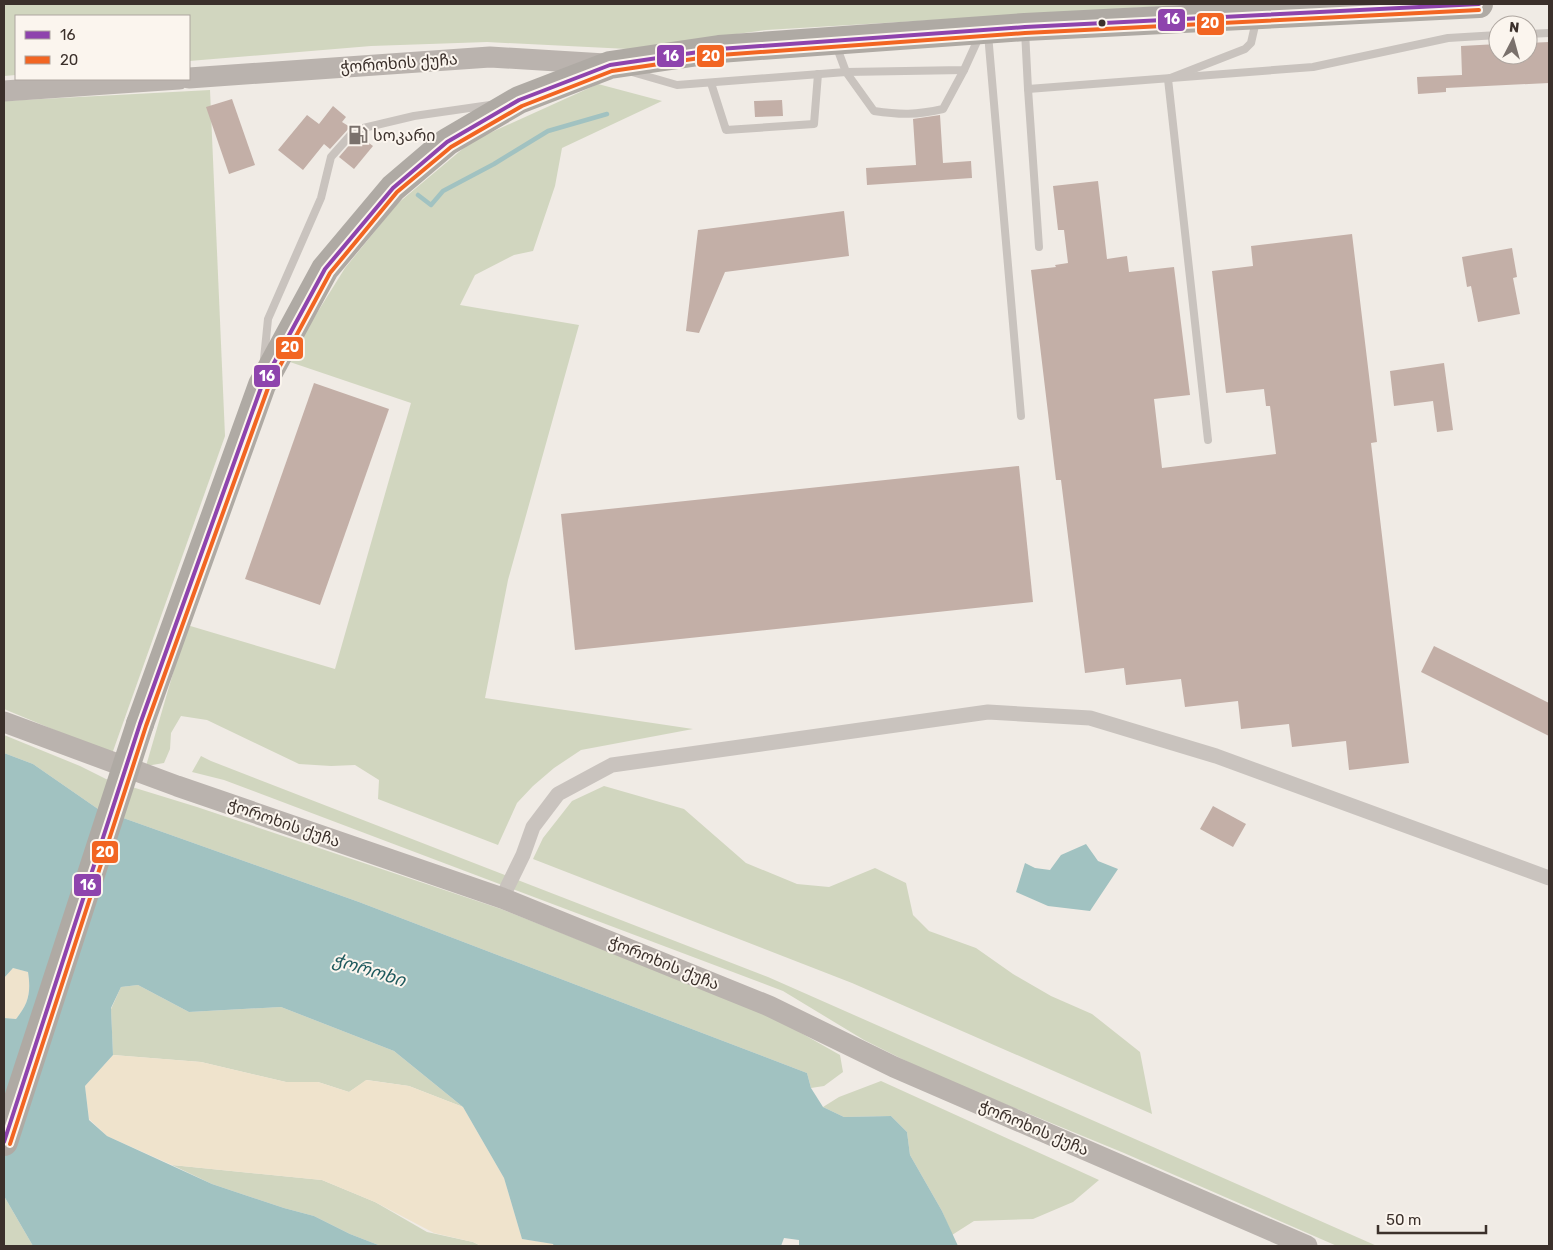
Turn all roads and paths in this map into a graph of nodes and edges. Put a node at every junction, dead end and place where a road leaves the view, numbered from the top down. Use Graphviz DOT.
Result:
graph roads {
  1 [pos="1479,4"];
  2 [pos="1256,10"];
  3 [pos="1025,27"];
  4 [pos="985,30"];
  5 [pos="1488,36"];
  6 [pos="834,41"];
  7 [pos="610,65"];
  8 [pos="964,70"];
  9 [pos="846,72"];
  10 [pos="818,74"];
  11 [pos="190,78"];
  12 [pos="1168,79"];
  13 [pos="164,80"];
  14 [pos="711,83"];
  15 [pos="1028,89"];
  16 [pos="4,91"];
  17 [pos="520,100"];
  18 [pos="1039,248"];
  19 [pos="262,385"];
  20 [pos="1021,416"];
  21 [pos="1208,440"];
  22 [pos="4,722"];
  23 [pos="1549,878"];
  24 [pos="502,898"];
  25 [pos="4,1142"];
  26 [pos="1307,1246"];
  1 -- 2 [label="highway"];
  2 -- 3 [label="highway"];
  2 -- 12 [label="lane"];
  3 -- 4 [label="highway"];
  3 -- 15 [label="lane"];
  4 -- 6 [label="highway"];
  4 -- 8 [label="lane"];
  4 -- 20 [label="lane"];
  5 -- 12 [label="lane"];
  6 -- 7 [label="highway"];
  6 -- 9 [label="lane"];
  7 -- 11 [label="street, ჭოროხის ქუჩა"];
  7 -- 14 [label="lane"];
  7 -- 17 [label="highway"];
  8 -- 9 [label="lane"];
  8 -- 9 [label="lane"];
  9 -- 10 [label="lane"];
  10 -- 14 [label="lane"];
  10 -- 14 [label="lane"];
  12 -- 15 [label="lane"];
  12 -- 21 [label="lane"];
  13 -- 16 [label="street"];
  15 -- 18 [label="lane"];
  17 -- 19 [label="highway"];
  17 -- 19 [label="lane"];
  19 -- 25 [label="highway, bridge"];
  22 -- 24 [label="street, ჭოროხის ქუჩა"];
  23 -- 24 [label="street"];
  24 -- 26 [label="street, ჭოროხის ქუჩა"];
}
